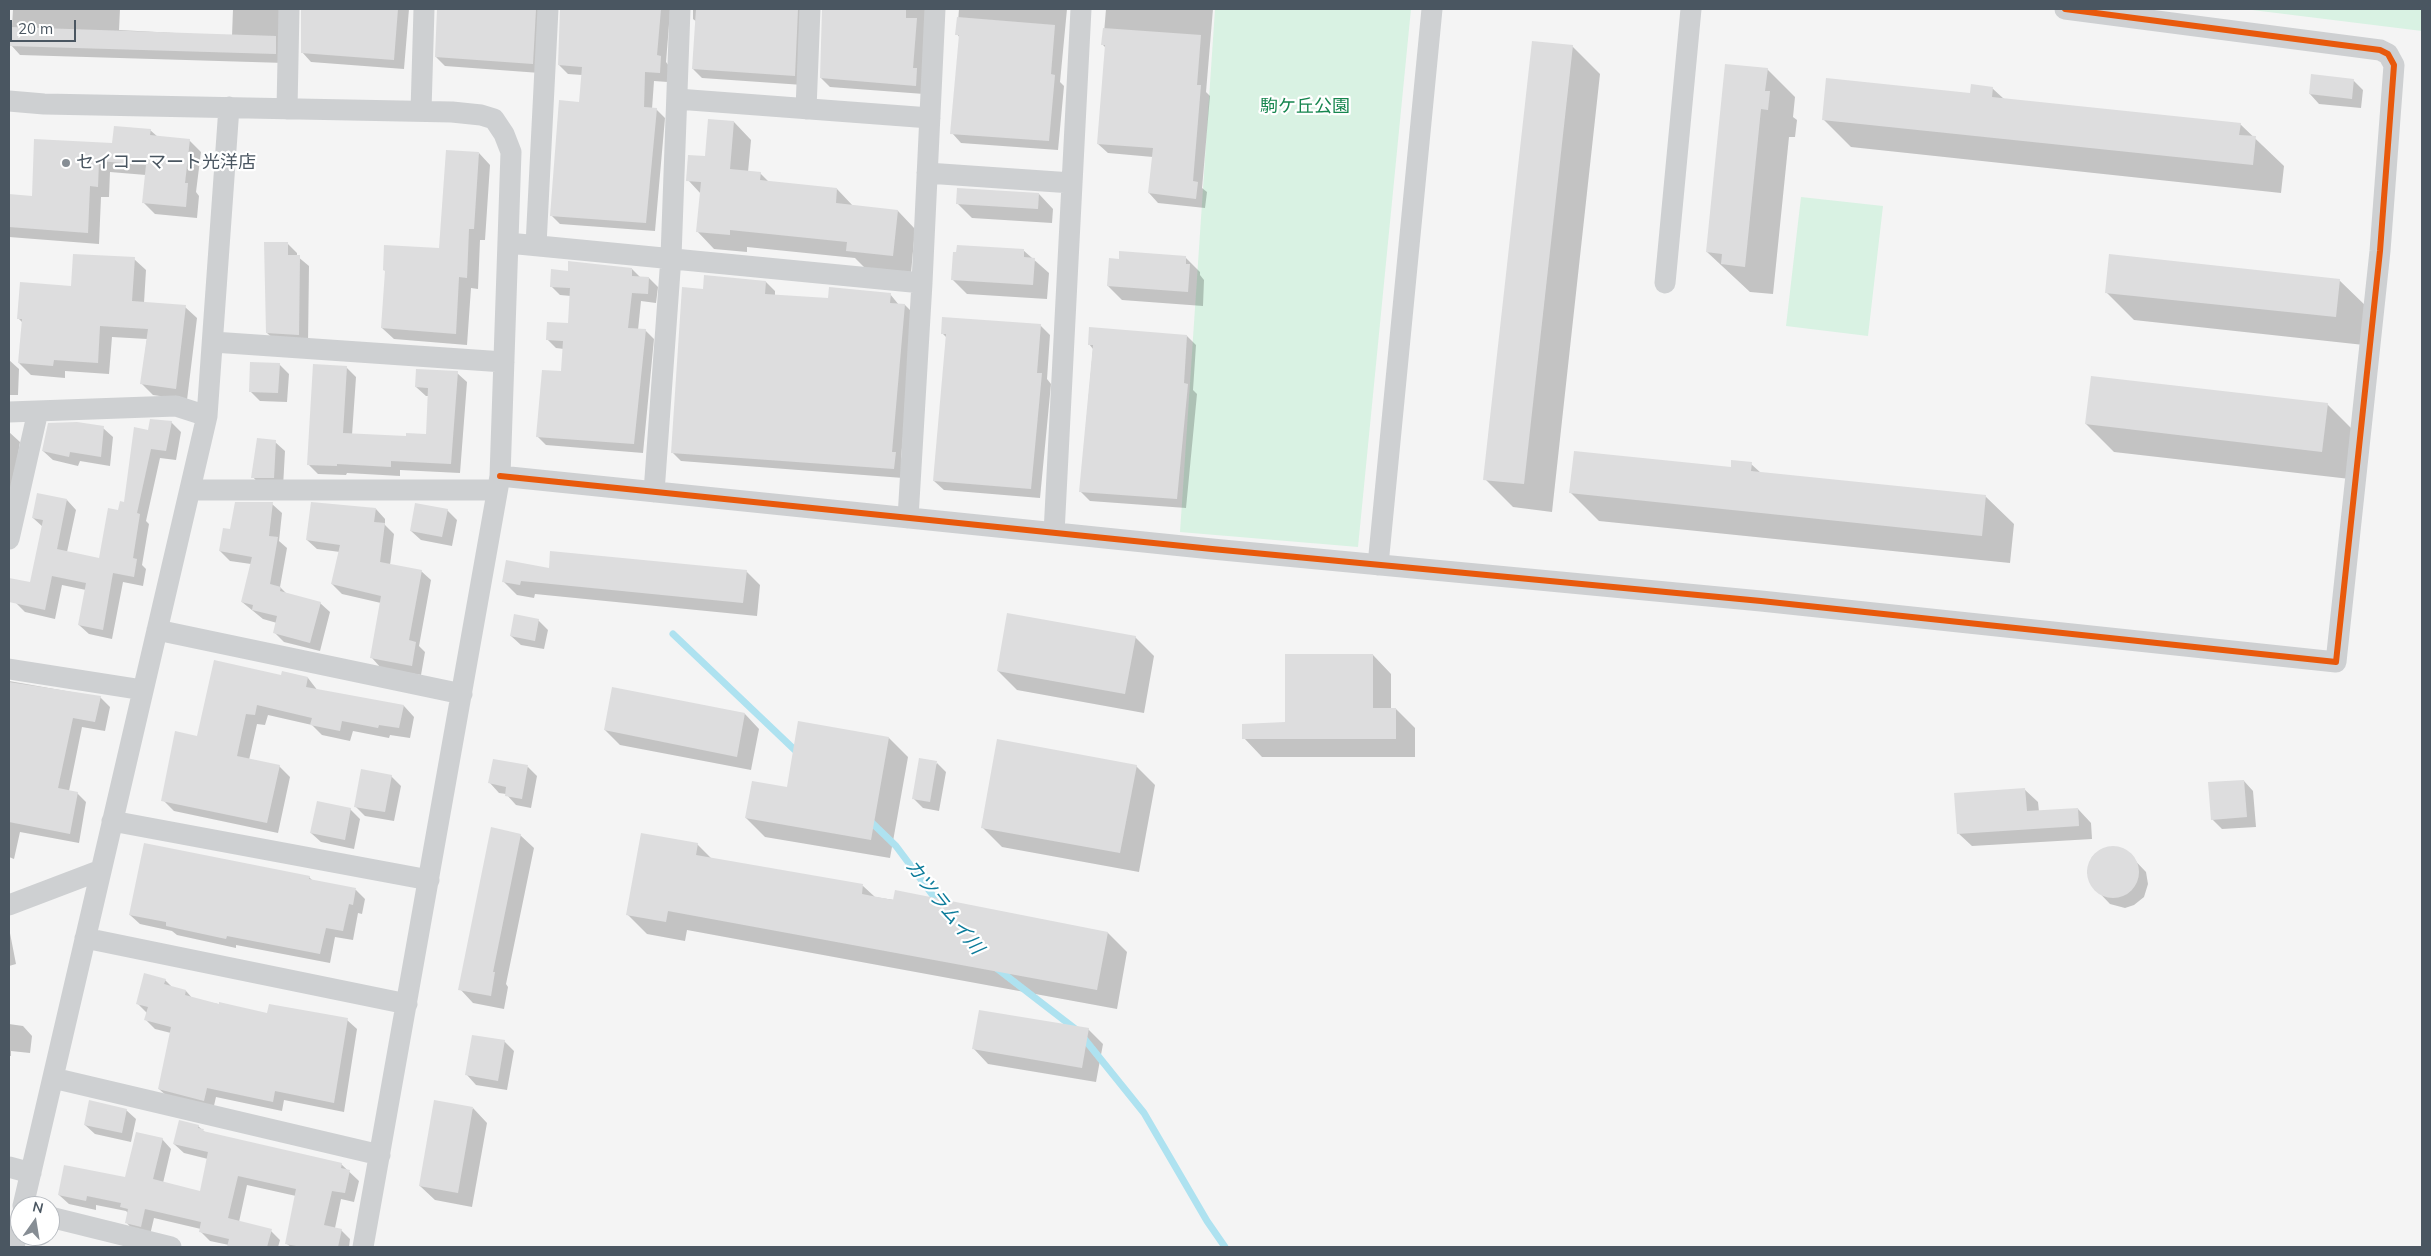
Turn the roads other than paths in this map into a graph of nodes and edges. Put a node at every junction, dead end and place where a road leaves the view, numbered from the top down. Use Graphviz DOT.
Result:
graph roads {
  1 [pos="289,9"];
  2 [pos="424,9"];
  3 [pos="548,9"];
  4 [pos="680,9"];
  5 [pos="810,9"];
  6 [pos="935,9"];
  7 [pos="1081,9"];
  8 [pos="1432,9"];
  9 [pos="1691,9"];
  10 [pos="2065,9"];
  11 [pos="677,99"];
  12 [pos="9,101"];
  13 [pos="229,108"];
  14 [pos="287,109"];
  15 [pos="806,109"];
  16 [pos="421,111"];
  17 [pos="930,118"];
  18 [pos="927,173"];
  19 [pos="1072,183"];
  20 [pos="508,243"];
  21 [pos="536,245"];
  22 [pos="671,258"];
  23 [pos="922,283"];
  24 [pos="1665,283"];
  25 [pos="213,342"];
  26 [pos="504,362"];
  27 [pos="38,411"];
  28 [pos="9,412"];
  29 [pos="208,416"];
  30 [pos="499,483"];
  31 [pos="191,490"];
  32 [pos="654,492"];
  33 [pos="908,518"];
  34 [pos="1054,533"];
  35 [pos="9,539"];
  36 [pos="1378,565"];
  37 [pos="157,630"];
  38 [pos="9,669"];
  39 [pos="143,690"];
  40 [pos="462,694"];
  41 [pos="112,821"];
  42 [pos="101,870"];
  43 [pos="429,880"];
  44 [pos="9,905"];
  45 [pos="85,938"];
  46 [pos="407,1004"];
  47 [pos="53,1078"];
  48 [pos="380,1155"];
  49 [pos="9,1167"];
  50 [pos="31,1173"];
  51 [pos="25,1196"];
  52 [pos="60,1219"];
  53 [pos="171,1247"];
  54 [pos="363,1247"];
  1 -- 14 [label="street"];
  2 -- 16 [label="street"];
  3 -- 21 [label="street"];
  4 -- 11 [label="street"];
  5 -- 15 [label="street"];
  6 -- 17 [label="street"];
  7 -- 19 [label="street"];
  8 -- 36 [label="street"];
  9 -- 24 [label="street"];
  10 -- 36 [label="street"];
  11 -- 15 [label="street"];
  11 -- 22 [label="street"];
  12 -- 13 [label="street"];
  13 -- 14 [label="street"];
  13 -- 25 [label="street"];
  14 -- 16 [label="street"];
  15 -- 17 [label="street"];
  16 -- 20 [label="street"];
  17 -- 18 [label="street"];
  18 -- 19 [label="street"];
  18 -- 23 [label="street"];
  19 -- 34 [label="street"];
  20 -- 21 [label="street"];
  20 -- 26 [label="street"];
  21 -- 22 [label="street"];
  22 -- 23 [label="street"];
  22 -- 32 [label="street"];
  23 -- 33 [label="street"];
  25 -- 26 [label="street"];
  25 -- 29 [label="street"];
  26 -- 30 [label="street"];
  27 -- 28 [label="street"];
  27 -- 29 [label="street"];
  27 -- 35 [label="street"];
  29 -- 31 [label="street"];
  30 -- 31 [label="street"];
  30 -- 32 [label="street"];
  30 -- 40 [label="street"];
  31 -- 37 [label="street"];
  32 -- 33 [label="street"];
  33 -- 34 [label="street"];
  34 -- 36 [label="street"];
  37 -- 39 [label="street"];
  37 -- 40 [label="street"];
  38 -- 39 [label="street"];
  39 -- 41 [label="street"];
  40 -- 43 [label="street"];
  41 -- 42 [label="street"];
  41 -- 43 [label="street"];
  42 -- 44 [label="street"];
  42 -- 45 [label="street"];
  43 -- 46 [label="street"];
  45 -- 46 [label="street"];
  45 -- 47 [label="street"];
  46 -- 48 [label="street"];
  47 -- 48 [label="street"];
  47 -- 50 [label="street"];
  48 -- 54 [label="street"];
  49 -- 50 [label="street"];
  50 -- 51 [label="street"];
  52 -- 53 [label="street"];
}
